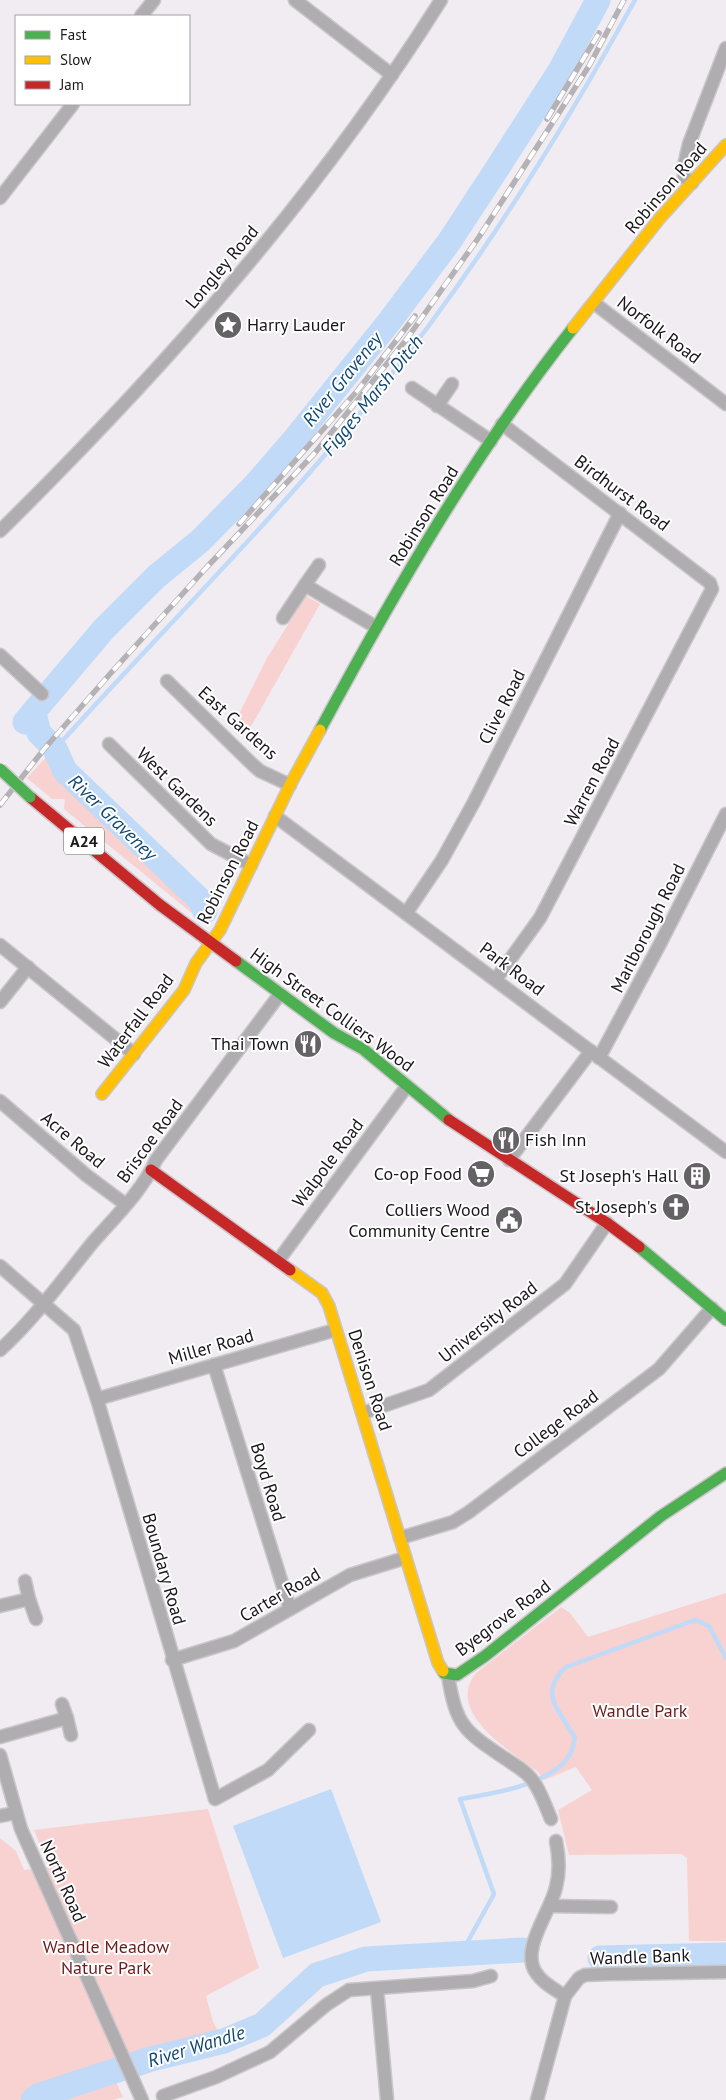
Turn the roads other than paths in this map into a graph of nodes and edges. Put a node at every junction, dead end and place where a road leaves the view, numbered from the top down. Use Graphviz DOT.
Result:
graph roads {
  1 [pos="154,0"];
  2 [pos="295,0"];
  3 [pos="441,0"];
  4 [pos="143,15"];
  5 [pos="726,48"];
  6 [pos="392,75"];
  7 [pos="72,105"];
  8 [pos="726,145"];
  9 [pos="692,183"];
  10 [pos="0,198"];
  11 [pos="594,303"];
  12 [pos="452,384"];
  13 [pos="412,388"];
  14 [pos="726,404"];
  15 [pos="437,406"];
  16 [pos="502,424"];
  17 [pos="491,441"];
  18 [pos="620,513"];
  19 [pos="0,531"];
  20 [pos="319,564"];
  21 [pos="305,585"];
  22 [pos="710,595"];
  23 [pos="283,618"];
  24 [pos="376,627"];
  25 [pos="0,655"];
  26 [pos="167,681"];
  27 [pos="42,694"];
  28 [pos="108,744"];
  29 [pos="0,769"];
  30 [pos="290,785"];
  31 [pos="726,814"];
  32 [pos="276,816"];
  33 [pos="722,832"];
  34 [pos="251,865"];
  35 [pos="407,912"];
  36 [pos="211,943"];
  37 [pos="0,944"];
  38 [pos="28,967"];
  39 [pos="496,979"];
  40 [pos="280,994"];
  41 [pos="0,1002"];
  42 [pos="134,1054"];
  43 [pos="595,1054"];
  44 [pos="407,1086"];
  45 [pos="102,1094"];
  46 [pos="0,1101"];
  47 [pos="726,1152"];
  48 [pos="509,1160"];
  49 [pos="151,1170"];
  50 [pos="125,1204"];
  51 [pos="607,1223"];
  52 [pos="278,1261"];
  53 [pos="0,1266"];
  54 [pos="43,1304"];
  55 [pos="712,1308"];
  56 [pos="726,1320"];
  57 [pos="335,1330"];
  58 [pos="0,1350"];
  59 [pos="214,1364"];
  60 [pos="97,1399"];
  61 [pos="363,1413"];
  62 [pos="726,1473"];
  63 [pos="400,1538"];
  64 [pos="405,1558"];
  65 [pos="25,1581"];
  66 [pos="29,1599"];
  67 [pos="0,1606"];
  68 [pos="290,1609"];
  69 [pos="36,1618"];
  70 [pos="172,1660"];
  71 [pos="448,1675"];
  72 [pos="62,1704"];
  73 [pos="66,1718"];
  74 [pos="309,1730"];
  75 [pos="71,1735"];
  76 [pos="0,1738"];
  77 [pos="0,1755"];
  78 [pos="15,1814"];
  79 [pos="0,1816"];
  80 [pos="551,1819"];
  81 [pos="556,1841"];
  82 [pos="550,1906"];
  83 [pos="611,1907"];
  84 [pos="726,1972"];
  85 [pos="491,1976"];
  86 [pos="378,1989"];
  87 [pos="564,1996"];
  88 [pos="163,2096"];
  89 [pos="142,2100"];
  90 [pos="388,2100"];
  91 [pos="537,2100"];
  1 -- 4 [label="street"];
  2 -- 6 [label="street"];
  3 -- 6 [label="street, Longley Road"];
  5 -- 9 [label="street"];
  6 -- 19 [label="street, Longley Road"];
  7 -- 10 [label="street"];
  8 -- 9 [label="main road, Robinson Road"];
  9 -- 11 [label="main road, Robinson Road"];
  11 -- 14 [label="street, Norfolk Road"];
  11 -- 16 [label="main road, Robinson Road"];
  12 -- 15 [label="street"];
  13 -- 15 [label="street"];
  15 -- 17 [label="street"];
  16 -- 17 [label="main road, Robinson Road"];
  16 -- 18 [label="street, Birdhurst Road"];
  17 -- 24 [label="main road, Robinson Road"];
  18 -- 22 [label="street, Birdhurst Road"];
  18 -- 35 [label="street, Clive Road"];
  20 -- 21 [label="street"];
  21 -- 23 [label="street"];
  21 -- 24 [label="street"];
  22 -- 39 [label="street, Warren Road"];
  24 -- 30 [label="main road, Robinson Road"];
  25 -- 27 [label="street"];
  26 -- 30 [label="street, East Gardens"];
  28 -- 34 [label="street, West Gardens"];
  29 -- 36 [label="main road, High Street Colliers Wood / A24, bridge"];
  30 -- 32 [label="main road, Robinson Road"];
  31 -- 33 [label="street, Marlborough Road"];
  32 -- 34 [label="main road, Robinson Road"];
  32 -- 35 [label="street, Park Road"];
  33 -- 43 [label="street, Marlborough Road"];
  34 -- 36 [label="main road, Robinson Road"];
  35 -- 39 [label="street, Park Road"];
  36 -- 40 [label="main road, High Street Colliers Wood / A24"];
  36 -- 42 [label="main road, Waterfall Road"];
  37 -- 38 [label="street"];
  38 -- 41 [label="street"];
  38 -- 42 [label="street"];
  39 -- 43 [label="street, Park Road"];
  40 -- 44 [label="main road, High Street Colliers Wood / A24"];
  40 -- 49 [label="street, Briscoe Road"];
  42 -- 45 [label="main road, Waterfall Road"];
  43 -- 47 [label="street, Park Road"];
  43 -- 48 [label="street, Marlborough Road"];
  44 -- 48 [label="main road, High Street Colliers Wood / A24"];
  44 -- 52 [label="street, Walpole Road"];
  46 -- 50 [label="street, Acre Road"];
  48 -- 51 [label="main road, High Street Colliers Wood / A24"];
  49 -- 50 [label="street, Briscoe Road"];
  49 -- 52 [label="main road, Denison Road"];
  50 -- 54 [label="street, Briscoe Road"];
  51 -- 55 [label="main road, High Street Colliers Wood / A24"];
  51 -- 61 [label="street, University Road"];
  52 -- 57 [label="main road, Denison Road"];
  53 -- 54 [label="street, Boundary Road"];
  54 -- 58 [label="street, Briscoe Road"];
  54 -- 60 [label="street, Boundary Road"];
  55 -- 56 [label="main road, High Street Colliers Wood / A24"];
  55 -- 63 [label="street, College Road"];
  57 -- 59 [label="street, Miller Road"];
  57 -- 61 [label="main road, Denison Road"];
  59 -- 60 [label="street, Miller Road"];
  59 -- 68 [label="street, Boyd Road"];
  60 -- 70 [label="street, Boundary Road"];
  61 -- 63 [label="main road, Denison Road"];
  62 -- 71 [label="main road, Byegrove Road"];
  63 -- 64 [label="main road, Denison Road"];
  64 -- 68 [label="street, Carter Road"];
  64 -- 71 [label="main road, Denison Road"];
  65 -- 66 [label="street"];
  66 -- 67 [label="street"];
  66 -- 69 [label="street"];
  68 -- 70 [label="street, Carter Road"];
  70 -- 74 [label="street, Boundary Road"];
  71 -- 80 [label="street, Byegrove Road"];
  72 -- 73 [label="street"];
  73 -- 75 [label="street"];
  73 -- 76 [label="street"];
  77 -- 78 [label="street, North Road"];
  78 -- 79 [label="street"];
  78 -- 89 [label="street, North Road"];
  81 -- 82 [label="street"];
  82 -- 83 [label="street"];
  82 -- 87 [label="street"];
  84 -- 87 [label="street, Wandle Bank"];
  85 -- 86 [label="street"];
  86 -- 88 [label="street"];
  86 -- 90 [label="street"];
  87 -- 91 [label="street"];
}
